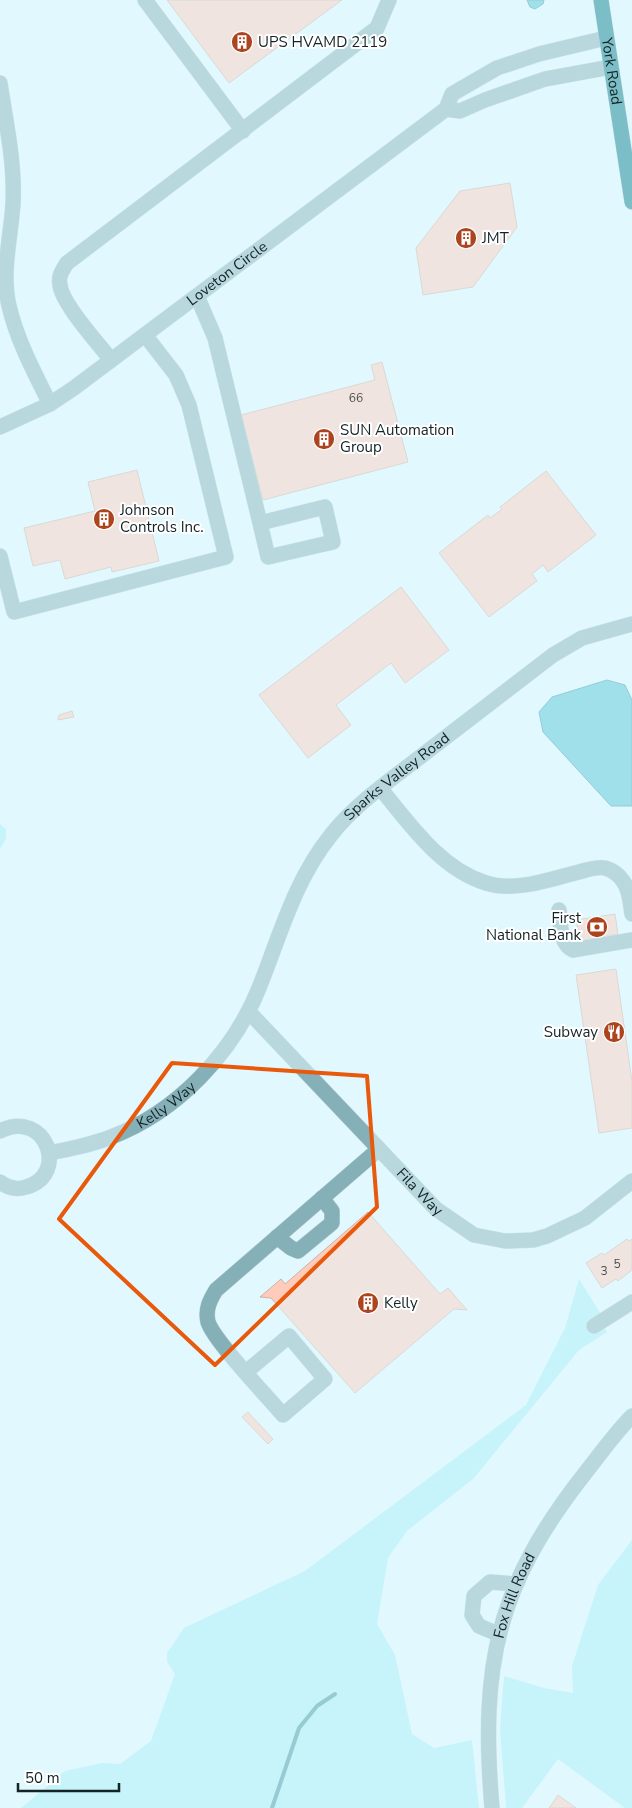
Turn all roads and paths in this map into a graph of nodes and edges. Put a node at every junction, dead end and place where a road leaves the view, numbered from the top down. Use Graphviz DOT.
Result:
graph roads {
  1 [pos="145,0"];
  2 [pos="389,0"];
  3 [pos="601,0"];
  4 [pos="606,38"];
  5 [pos="611,67"];
  6 [pos="0,83"];
  7 [pos="446,108"];
  8 [pos="243,131"];
  9 [pos="632,202"];
  10 [pos="197,296"];
  11 [pos="145,335"];
  12 [pos="112,360"];
  13 [pos="50,404"];
  14 [pos="0,427"];
  15 [pos="260,523"];
  16 [pos="0,556"];
  17 [pos="632,624"];
  18 [pos="380,788"];
  19 [pos="559,910"];
  20 [pos="632,914"];
  21 [pos="632,940"];
  22 [pos="249,1012"];
  23 [pos="0,1131"];
  24 [pos="378,1149"];
  25 [pos="49,1153"];
  26 [pos="632,1181"];
  27 [pos="0,1182"];
  28 [pos="322,1198"];
  29 [pos="277,1237"];
  30 [pos="632,1302"];
  31 [pos="594,1326"];
  32 [pos="246,1372"];
  33 [pos="632,1416"];
  34 [pos="515,1584"];
  35 [pos="498,1634"];
  36 [pos="492,1808"];
  1 -- 8 [label="street"];
  2 -- 8 [label="street"];
  3 -- 4 [label="main road, York Road"];
  4 -- 5 [label="main road, York Road"];
  4 -- 7 [label="street, Loveton Circle"];
  5 -- 7 [label="street"];
  5 -- 9 [label="main road, York Road"];
  6 -- 13 [label="street"];
  7 -- 10 [label="street, Loveton Circle"];
  8 -- 12 [label="street"];
  10 -- 11 [label="street, Loveton Circle"];
  10 -- 15 [label="street"];
  11 -- 12 [label="street, Loveton Circle"];
  11 -- 16 [label="street"];
  12 -- 13 [label="street, Loveton Circle"];
  13 -- 14 [label="street, Loveton Circle"];
  15 -- 15 [label="street"];
  17 -- 18 [label="street, Sparks Valley Road"];
  18 -- 20 [label="street"];
  18 -- 22 [label="street, Sparks Valley Road"];
  19 -- 21 [label="street"];
  22 -- 24 [label="street, Fila Way"];
  22 -- 25 [label="street, Kelly Way"];
  23 -- 25 [label="street"];
  24 -- 26 [label="street, Fila Way"];
  24 -- 28 [label="street"];
  25 -- 27 [label="street"];
  28 -- 29 [label="street"];
  28 -- 29 [label="street"];
  29 -- 32 [label="street"];
  30 -- 31 [label="street"];
  32 -- 32 [label="street"];
  33 -- 34 [label="street, Fox Hill Road"];
  34 -- 35 [label="street, Fox Hill Road"];
  34 -- 35 [label="street"];
  35 -- 36 [label="street, Fox Hill Road"];
}
